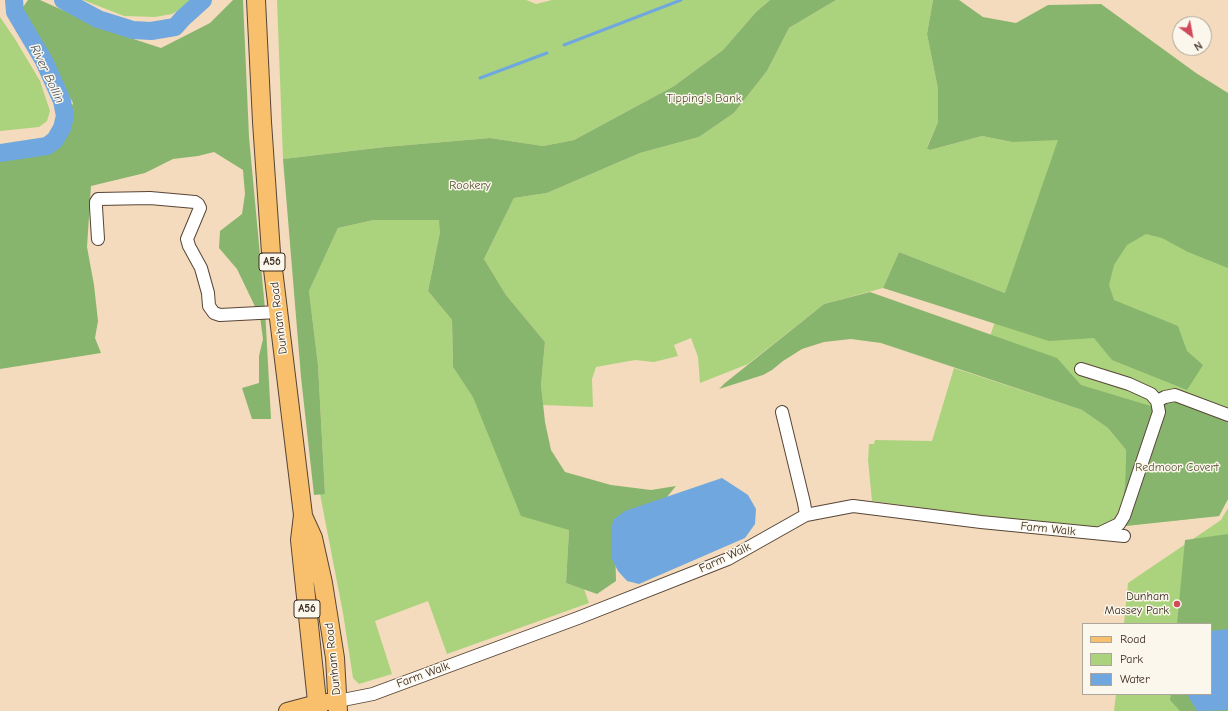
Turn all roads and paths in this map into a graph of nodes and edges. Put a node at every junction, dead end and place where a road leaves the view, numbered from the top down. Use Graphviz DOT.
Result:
graph roads {
  1 [pos="256,0"];
  2 [pos="98,239"];
  3 [pos="278,312"];
  4 [pos="1081,369"];
  5 [pos="1157,401"];
  6 [pos="782,412"];
  7 [pos="1228,415"];
  8 [pos="303,515"];
  9 [pos="806,515"];
  10 [pos="1099,534"];
  11 [pos="1124,536"];
  12 [pos="338,706"];
  13 [pos="318,707"];
  14 [pos="287,711"];
  1 -- 3 [label="highway, Dunham Road / A56"];
  2 -- 3 [label="lane"];
  3 -- 8 [label="highway, Dunham Road / A56"];
  4 -- 5 [label="lane"];
  5 -- 7 [label="lane"];
  5 -- 10 [label="lane"];
  6 -- 9 [label="lane"];
  8 -- 12 [label="highway, Dunham Road / A56"];
  8 -- 13 [label="highway, Dunham Road / A56"];
  9 -- 10 [label="lane, Farm Walk"];
  9 -- 12 [label="lane, Farm Walk"];
  10 -- 11 [label="lane, Farm Walk"];
  12 -- 13 [label="main road"];
  13 -- 14 [label="main road"];
}
